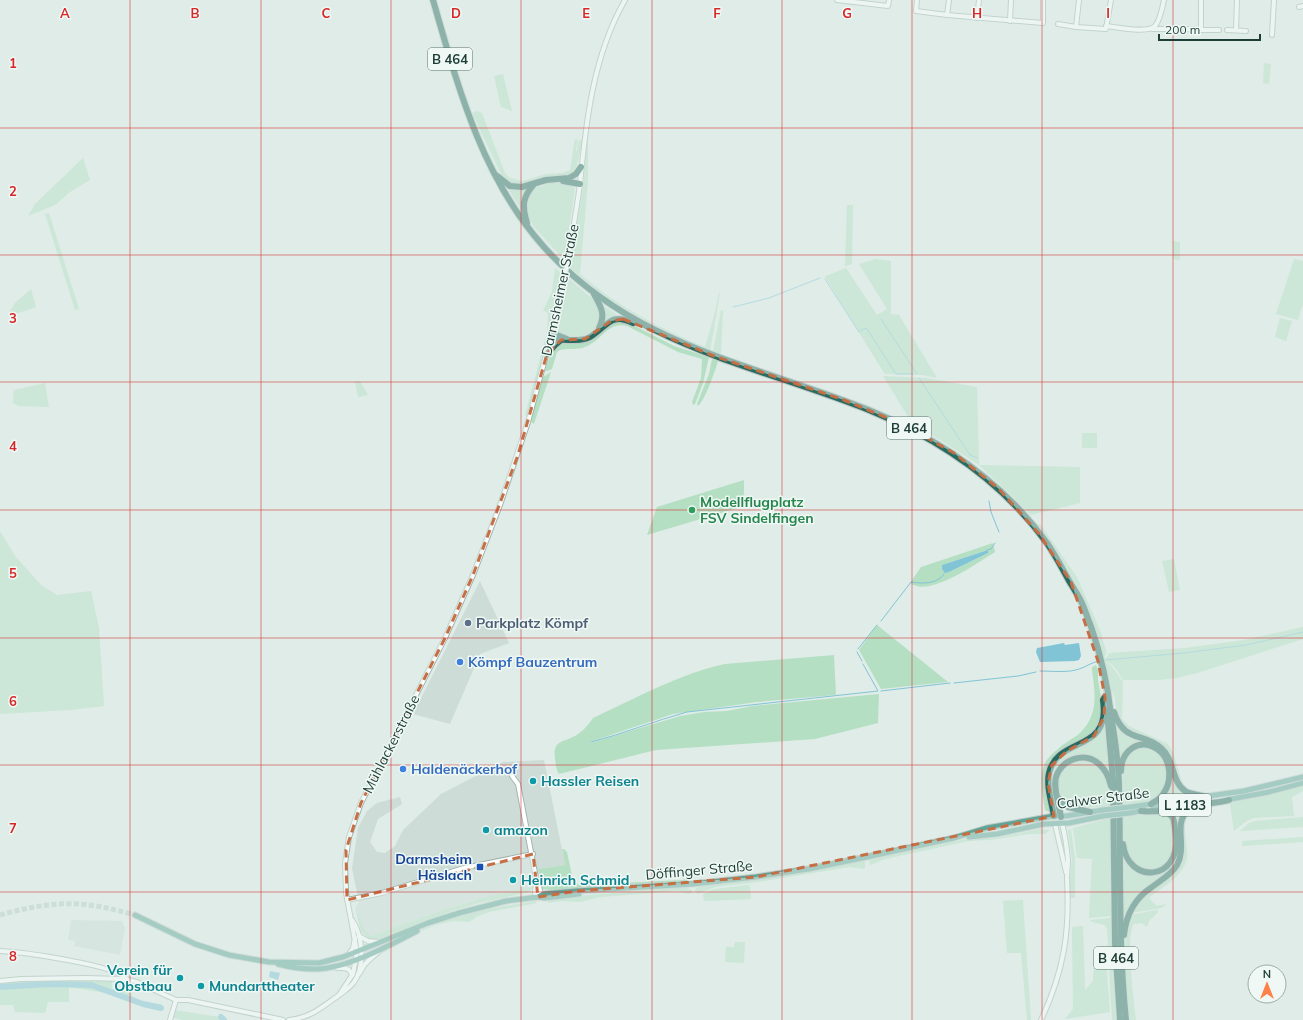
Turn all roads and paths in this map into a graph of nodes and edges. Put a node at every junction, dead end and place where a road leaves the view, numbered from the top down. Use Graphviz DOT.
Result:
graph roads {
  1 [pos="433,0"];
  2 [pos="626,0"];
  3 [pos="837,0"];
  4 [pos="889,0"];
  5 [pos="917,0"];
  6 [pos="949,0"];
  7 [pos="978,0"];
  8 [pos="1010,0"];
  9 [pos="1044,0"];
  10 [pos="1079,0"];
  11 [pos="1111,0"];
  12 [pos="1164,0"];
  13 [pos="1201,0"];
  14 [pos="1237,0"];
  15 [pos="1274,0"];
  16 [pos="947,15"];
  17 [pos="977,18"];
  18 [pos="1010,21"];
  19 [pos="1058,24"];
  20 [pos="1076,27"];
  21 [pos="1106,27"];
  22 [pos="1152,29"];
  23 [pos="1168,29"];
  24 [pos="1185,29"];
  25 [pos="1201,30"];
  26 [pos="1219,30"];
  27 [pos="1227,30"];
  28 [pos="1236,30"];
  29 [pos="1246,31"];
  30 [pos="1272,34"];
  31 [pos="581,168"];
  32 [pos="493,172"];
  33 [pos="569,178"];
  34 [pos="560,179"];
  35 [pos="580,182"];
  36 [pos="534,184"];
  37 [pos="529,228"];
  38 [pos="593,292"];
  39 [pos="645,325"];
  40 [pos="598,330"];
  41 [pos="552,335"];
  42 [pos="561,340"];
  43 [pos="569,340"];
  44 [pos="547,354"];
  45 [pos="473,575"];
  46 [pos="1101,668"];
  47 [pos="1107,686"];
  48 [pos="1105,697"];
  49 [pos="512,776"];
  50 [pos="1303,777"];
  51 [pos="1303,783"];
  52 [pos="1119,788"];
  53 [pos="1057,797"];
  54 [pos="1206,797"];
  55 [pos="1229,800"];
  56 [pos="1151,804"];
  57 [pos="1130,810"];
  58 [pos="1141,811"];
  59 [pos="1090,812"];
  60 [pos="1103,813"];
  61 [pos="1054,816"];
  62 [pos="1062,820"];
  63 [pos="1055,824"];
  64 [pos="1114,824"];
  65 [pos="1120,831"];
  66 [pos="954,838"];
  67 [pos="532,854"];
  68 [pos="768,875"];
  69 [pos="1067,876"];
  70 [pos="538,897"];
  71 [pos="347,900"];
  72 [pos="135,915"];
  73 [pos="422,926"];
  74 [pos="357,936"];
  75 [pos="383,942"];
  76 [pos="379,950"];
  77 [pos="0,951"];
  78 [pos="360,952"];
  79 [pos="1121,954"];
  80 [pos="348,956"];
  81 [pos="359,958"];
  82 [pos="268,962"];
  83 [pos="333,967"];
  84 [pos="352,976"];
  85 [pos="357,978"];
  86 [pos="127,979"];
  87 [pos="0,981"];
  88 [pos="339,995"];
  89 [pos="176,1000"];
  90 [pos="170,1020"];
  91 [pos="283,1020"];
  92 [pos="289,1020"];
  93 [pos="1041,1020"];
  94 [pos="1120,1020"];
  95 [pos="1126,1020"];
  1 -- 32 [label="highway, B 464"];
  2 -- 31 [label="street, Darmsheimer Straße"];
  3 -- 4 [label="street"];
  5 -- 16 [label="street"];
  6 -- 16 [label="street"];
  7 -- 17 [label="street"];
  8 -- 18 [label="street"];
  9 -- 18 [label="street"];
  10 -- 20 [label="street"];
  11 -- 21 [label="street"];
  12 -- 22 [label="street"];
  13 -- 25 [label="street"];
  14 -- 28 [label="street"];
  15 -- 30 [label="street"];
  16 -- 17 [label="street"];
  17 -- 18 [label="street"];
  19 -- 20 [label="street"];
  20 -- 21 [label="street"];
  21 -- 22 [label="street"];
  22 -- 23 [label="street"];
  24 -- 25 [label="street"];
  25 -- 26 [label="street"];
  27 -- 28 [label="street"];
  28 -- 29 [label="street"];
  31 -- 33 [label="highway"];
  31 -- 35 [label="street, Darmsheimer Straße"];
  32 -- 36 [label="highway"];
  32 -- 37 [label="highway, B 464"];
  33 -- 34 [label="highway"];
  33 -- 35 [label="highway"];
  34 -- 35 [label="highway"];
  34 -- 36 [label="highway"];
  35 -- 41 [label="street, Darmsheimer Straße, bridge"];
  36 -- 37 [label="highway"];
  37 -- 38 [label="highway, B 464"];
  38 -- 39 [label="highway, B 464"];
  38 -- 40 [label="highway"];
  39 -- 40 [label="highway"];
  39 -- 46 [label="highway, B 464"];
  40 -- 43 [label="highway"];
  41 -- 42 [label="highway"];
  41 -- 43 [label="highway"];
  41 -- 44 [label="street, Darmsheimer Straße"];
  42 -- 43 [label="highway"];
  42 -- 44 [label="highway"];
  44 -- 45 [label="street, Darmsheimer Straße"];
  45 -- 71 [label="street, Mühlackerstraße"];
  46 -- 47 [label="highway, B 464"];
  46 -- 48 [label="highway, B 464"];
  47 -- 52 [label="highway, B 464"];
  47 -- 54 [label="highway"];
  48 -- 61 [label="highway"];
  48 -- 64 [label="highway, B 464"];
  49 -- 67 [label="street"];
  50 -- 54 [label="main road, Calwer Straße / L 1183"];
  51 -- 55 [label="main road, Calwer Straße / L 1183"];
  52 -- 56 [label="highway"];
  52 -- 65 [label="highway, B 464"];
  53 -- 59 [label="highway"];
  53 -- 62 [label="highway"];
  53 -- 64 [label="highway"];
  54 -- 56 [label="main road, Calwer Straße / L 1183"];
  55 -- 58 [label="main road, Calwer Straße / L 1183"];
  55 -- 79 [label="highway"];
  56 -- 57 [label="main road, Calwer Straße / L 1183"];
  57 -- 58 [label="main road, Calwer Straße / L 1183"];
  57 -- 60 [label="main road, Calwer Straße / L 1183, bridge"];
  58 -- 65 [label="highway"];
  59 -- 60 [label="main road, Calwer Straße / L 1183"];
  59 -- 62 [label="main road, Calwer Straße / L 1183"];
  60 -- 62 [label="main road, Calwer Straße / L 1183"];
  61 -- 62 [label="main road, Calwer Straße / L 1183"];
  61 -- 63 [label="main road"];
  61 -- 66 [label="main road, Calwer Straße / L 1183"];
  62 -- 63 [label="main road, Calwer Straße / L 1183"];
  62 -- 69 [label="street"];
  63 -- 66 [label="main road, Calwer Straße / L 1183"];
  63 -- 69 [label="street"];
  64 -- 94 [label="highway, B 464"];
  65 -- 79 [label="highway, B 464"];
  66 -- 68 [label="main road, Calwer Straße / L 1183"];
  67 -- 70 [label="street"];
  67 -- 71 [label="street"];
  68 -- 70 [label="main road, Döffinger Straße / L 1183"];
  69 -- 93 [label="street"];
  70 -- 73 [label="main road, Döffinger Straße / L 1183"];
  71 -- 74 [label="street, Mühlackerstraße"];
  72 -- 82 [label="main road"];
  73 -- 75 [label="main road, Döffinger Straße / L 1183"];
  73 -- 76 [label="main road, Döffinger Straße / L 1183"];
  74 -- 75 [label="street"];
  74 -- 78 [label="street, Mühlackerstraße"];
  74 -- 80 [label="street"];
  75 -- 78 [label="main road, Döffinger Straße / L 1183"];
  76 -- 81 [label="main road, Döffinger Straße / L 1183"];
  76 -- 85 [label="street"];
  77 -- 86 [label="street"];
  78 -- 80 [label="main road, Döffinger Straße"];
  78 -- 81 [label="street, Mühlackerstraße"];
  79 -- 95 [label="highway, B 464"];
  80 -- 82 [label="main road, Döffinger Straße"];
  81 -- 83 [label="main road, Döffinger Straße / L 1183"];
  81 -- 84 [label="street"];
  81 -- 85 [label="street"];
  82 -- 83 [label="main road, Döffinger Straße / L 1183"];
  83 -- 84 [label="street"];
  84 -- 88 [label="street"];
  85 -- 88 [label="street"];
  86 -- 87 [label="street"];
  86 -- 89 [label="street"];
  88 -- 92 [label="street"];
  89 -- 90 [label="street"];
  89 -- 91 [label="street"];
}
